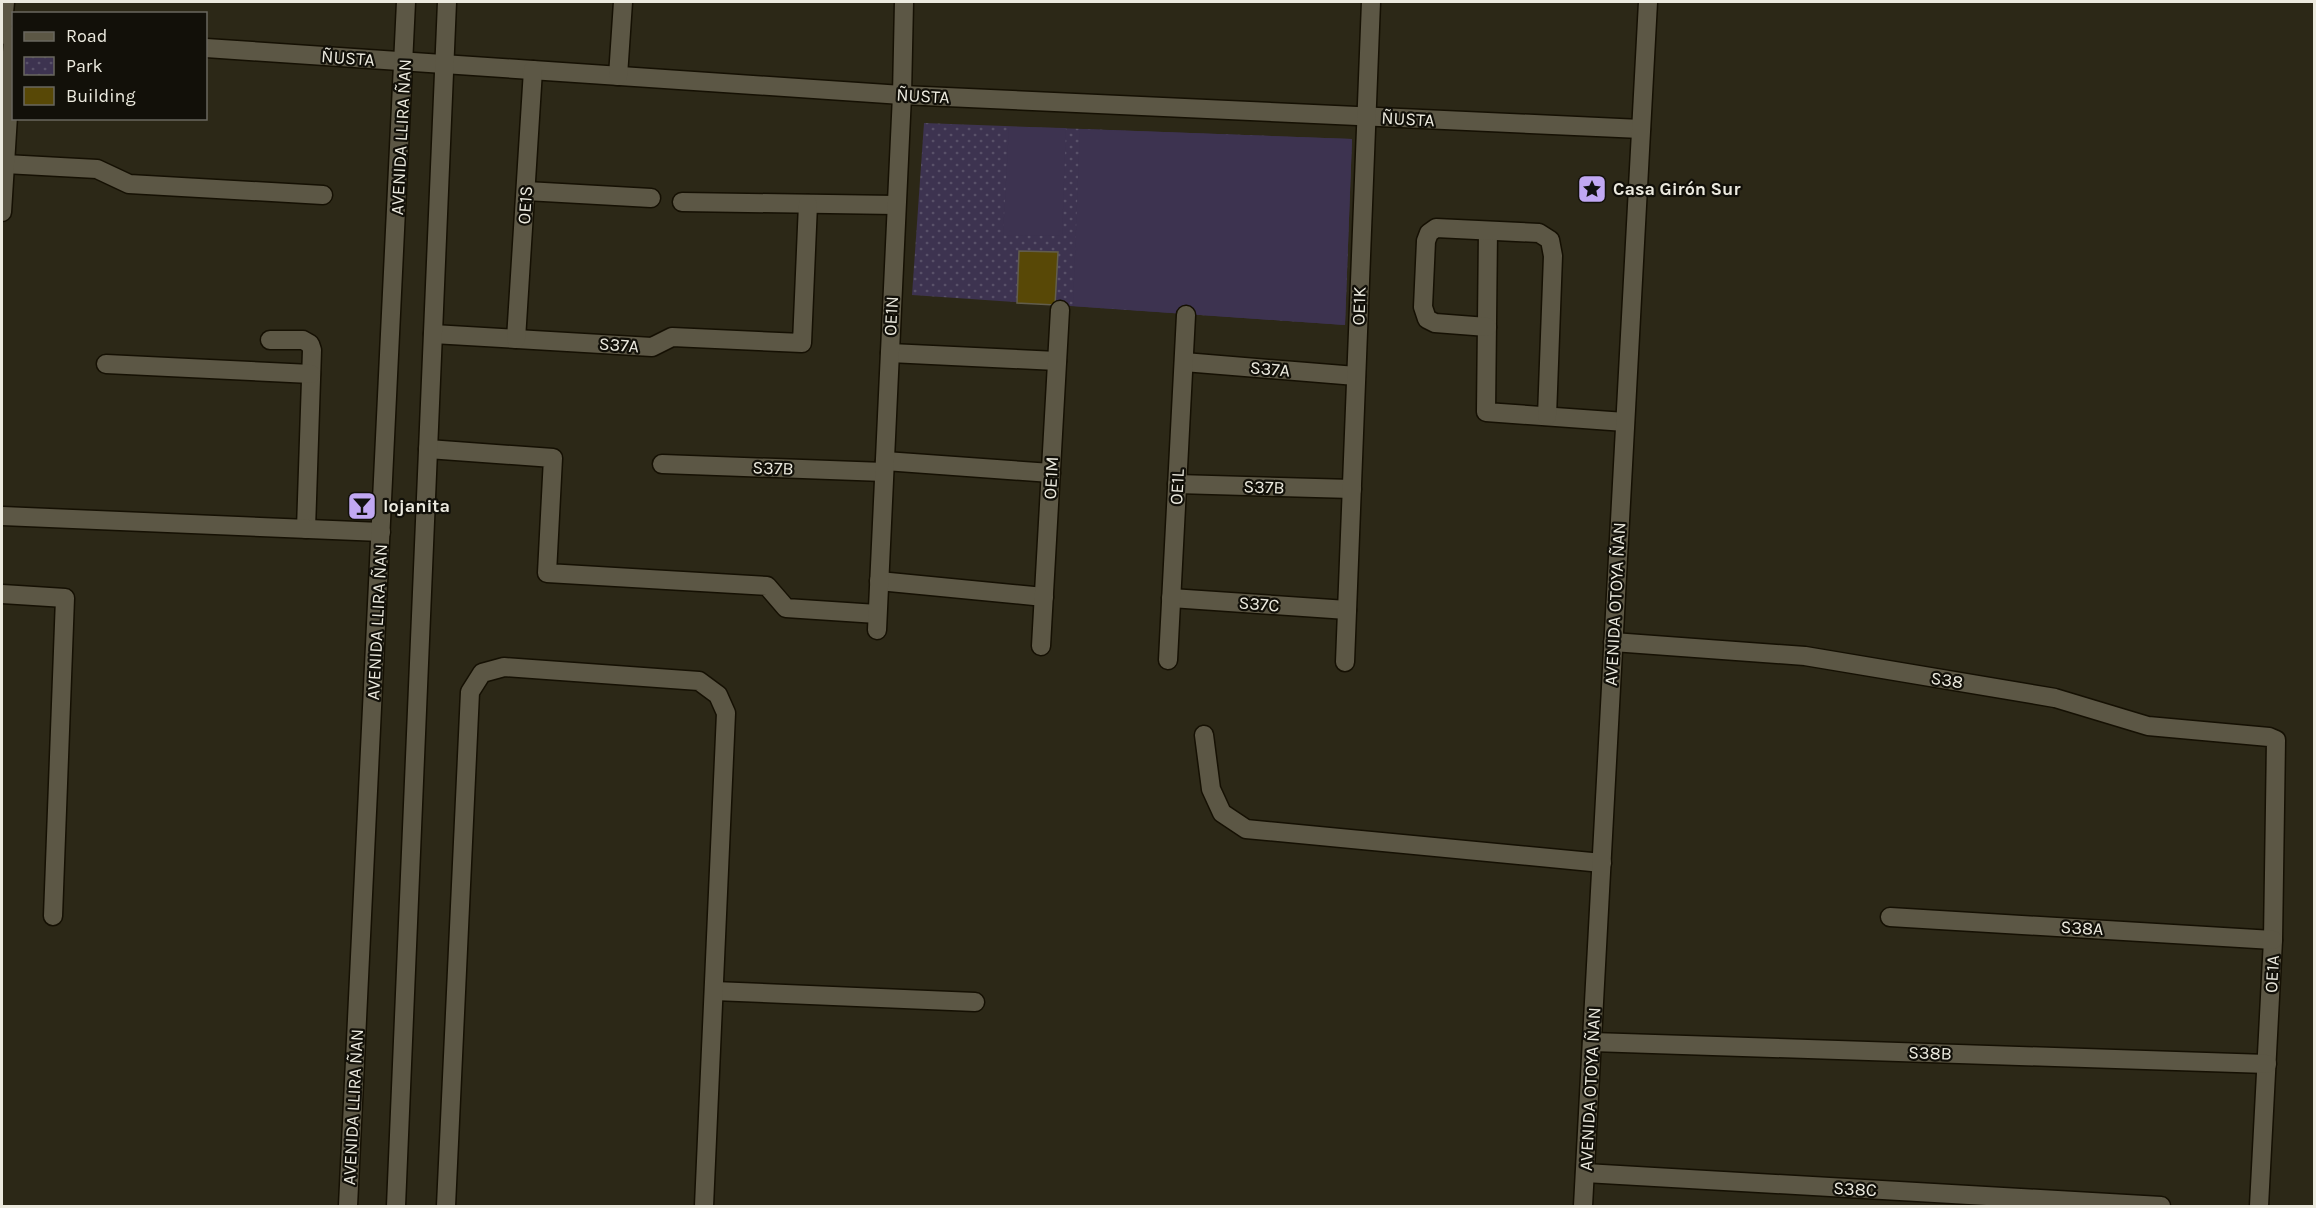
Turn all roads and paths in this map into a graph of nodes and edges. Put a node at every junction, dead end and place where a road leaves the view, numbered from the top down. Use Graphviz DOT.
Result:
graph roads {
  1 [pos="5,2"];
  2 [pos="406,2"];
  3 [pos="447,2"];
  4 [pos="623,2"];
  5 [pos="904,2"];
  6 [pos="1371,2"];
  7 [pos="1648,2"];
  8 [pos="2,35"];
  9 [pos="207,48"];
  10 [pos="12,52"];
  11 [pos="405,61"];
  12 [pos="445,64"];
  13 [pos="533,70"];
  14 [pos="618,76"];
  15 [pos="902,96"];
  16 [pos="1366,117"];
  17 [pos="1641,129"];
  18 [pos="5,164"];
  19 [pos="526,191"];
  20 [pos="323,195"];
  21 [pos="651,198"];
  22 [pos="682,202"];
  23 [pos="808,204"];
  24 [pos="896,205"];
  25 [pos="2,212"];
  26 [pos="1488,231"];
  27 [pos="1060,310"];
  28 [pos="1186,315"];
  29 [pos="1487,327"];
  30 [pos="433,334"];
  31 [pos="516,339"];
  32 [pos="270,340"];
  33 [pos="890,353"];
  34 [pos="1058,361"];
  35 [pos="1184,363"];
  36 [pos="106,364"];
  37 [pos="311,374"];
  38 [pos="1356,376"];
  39 [pos="1547,416"];
  40 [pos="1625,422"];
  41 [pos="428,449"];
  42 [pos="662,464"];
  43 [pos="884,466"];
  44 [pos="1051,473"];
  45 [pos="1177,484"];
  46 [pos="1352,489"];
  47 [pos="2,516"];
  48 [pos="306,528"];
  49 [pos="381,532"];
  50 [pos="879,581"];
  51 [pos="2,594"];
  52 [pos="1044,597"];
  53 [pos="1171,598"];
  54 [pos="1352,617"];
  55 [pos="1613,642"];
  56 [pos="1041,646"];
  57 [pos="1168,660"];
  58 [pos="1345,662"];
  59 [pos="1204,735"];
  60 [pos="2276,740"];
  61 [pos="1602,863"];
  62 [pos="53,916"];
  63 [pos="1890,917"];
  64 [pos="2273,940"];
  65 [pos="714,991"];
  66 [pos="975,1002"];
  67 [pos="1592,1042"];
  68 [pos="2267,1064"];
  69 [pos="1585,1173"];
  70 [pos="348,1206"];
  71 [pos="396,1206"];
  72 [pos="446,1206"];
  73 [pos="704,1206"];
  74 [pos="1583,1206"];
  75 [pos="2161,1206"];
  76 [pos="2259,1206"];
  1 -- 8 [label="street"];
  2 -- 11 [label="street, AVENIDA LLIRA ÑAN"];
  3 -- 12 [label="street"];
  4 -- 14 [label="street"];
  5 -- 15 [label="street, OE1N"];
  6 -- 16 [label="street, OE1K"];
  7 -- 17 [label="street, AVENIDA OTOYA ÑAN"];
  9 -- 11 [label="street, ÑUSTA"];
  10 -- 18 [label="street"];
  11 -- 12 [label="street, ÑUSTA"];
  11 -- 49 [label="street, AVENIDA LLIRA ÑAN"];
  12 -- 13 [label="street, ÑUSTA"];
  12 -- 30 [label="street"];
  13 -- 14 [label="street, ÑUSTA"];
  13 -- 19 [label="street, OE1S"];
  14 -- 15 [label="street, ÑUSTA"];
  15 -- 16 [label="street, ÑUSTA"];
  15 -- 24 [label="street, OE1N"];
  16 -- 17 [label="street, ÑUSTA"];
  16 -- 38 [label="street, OE1K"];
  17 -- 40 [label="street, AVENIDA OTOYA ÑAN"];
  18 -- 20 [label="street"];
  18 -- 25 [label="street"];
  19 -- 21 [label="street"];
  19 -- 31 [label="street, OE1S"];
  22 -- 23 [label="street"];
  23 -- 24 [label="street"];
  23 -- 31 [label="street, S37A"];
  24 -- 33 [label="street, OE1N"];
  26 -- 29 [label="street"];
  26 -- 29 [label="street"];
  26 -- 39 [label="street"];
  27 -- 34 [label="street, OE1M"];
  28 -- 35 [label="street, OE1L"];
  29 -- 39 [label="street"];
  30 -- 31 [label="street, S37A"];
  30 -- 41 [label="street"];
  32 -- 37 [label="street"];
  33 -- 34 [label="street"];
  33 -- 43 [label="street, OE1N"];
  34 -- 44 [label="street, OE1M"];
  35 -- 38 [label="street, S37A"];
  35 -- 45 [label="street, OE1L"];
  36 -- 37 [label="street"];
  37 -- 48 [label="street"];
  38 -- 46 [label="street, OE1K"];
  39 -- 40 [label="street"];
  40 -- 55 [label="street, AVENIDA OTOYA ÑAN"];
  41 -- 50 [label="street, OE1N"];
  41 -- 71 [label="street"];
  42 -- 43 [label="street, S37B"];
  43 -- 44 [label="street, S37B"];
  43 -- 50 [label="street, OE1N"];
  44 -- 52 [label="street, OE1M"];
  45 -- 46 [label="street, S37B"];
  45 -- 53 [label="street, OE1L"];
  46 -- 54 [label="street, OE1K"];
  47 -- 48 [label="street"];
  48 -- 49 [label="street"];
  49 -- 70 [label="street, AVENIDA LLIRA ÑAN"];
  50 -- 52 [label="street"];
  51 -- 62 [label="street"];
  52 -- 56 [label="street, OE1M"];
  53 -- 54 [label="street, S37C"];
  53 -- 57 [label="street, OE1L"];
  54 -- 58 [label="street, OE1K"];
  55 -- 60 [label="street, S38"];
  55 -- 61 [label="street, AVENIDA OTOYA ÑAN"];
  59 -- 61 [label="street"];
  60 -- 64 [label="street, OE1A"];
  61 -- 67 [label="street, AVENIDA OTOYA ÑAN"];
  63 -- 64 [label="street, S38A"];
  64 -- 68 [label="street, OE1A"];
  65 -- 66 [label="street"];
  65 -- 72 [label="street"];
  65 -- 73 [label="street"];
  67 -- 68 [label="street, S38B"];
  67 -- 69 [label="street, AVENIDA OTOYA ÑAN"];
  68 -- 76 [label="street, OE1A"];
  69 -- 74 [label="street, AVENIDA OTOYA ÑAN"];
  69 -- 75 [label="street, S38C"];
}
